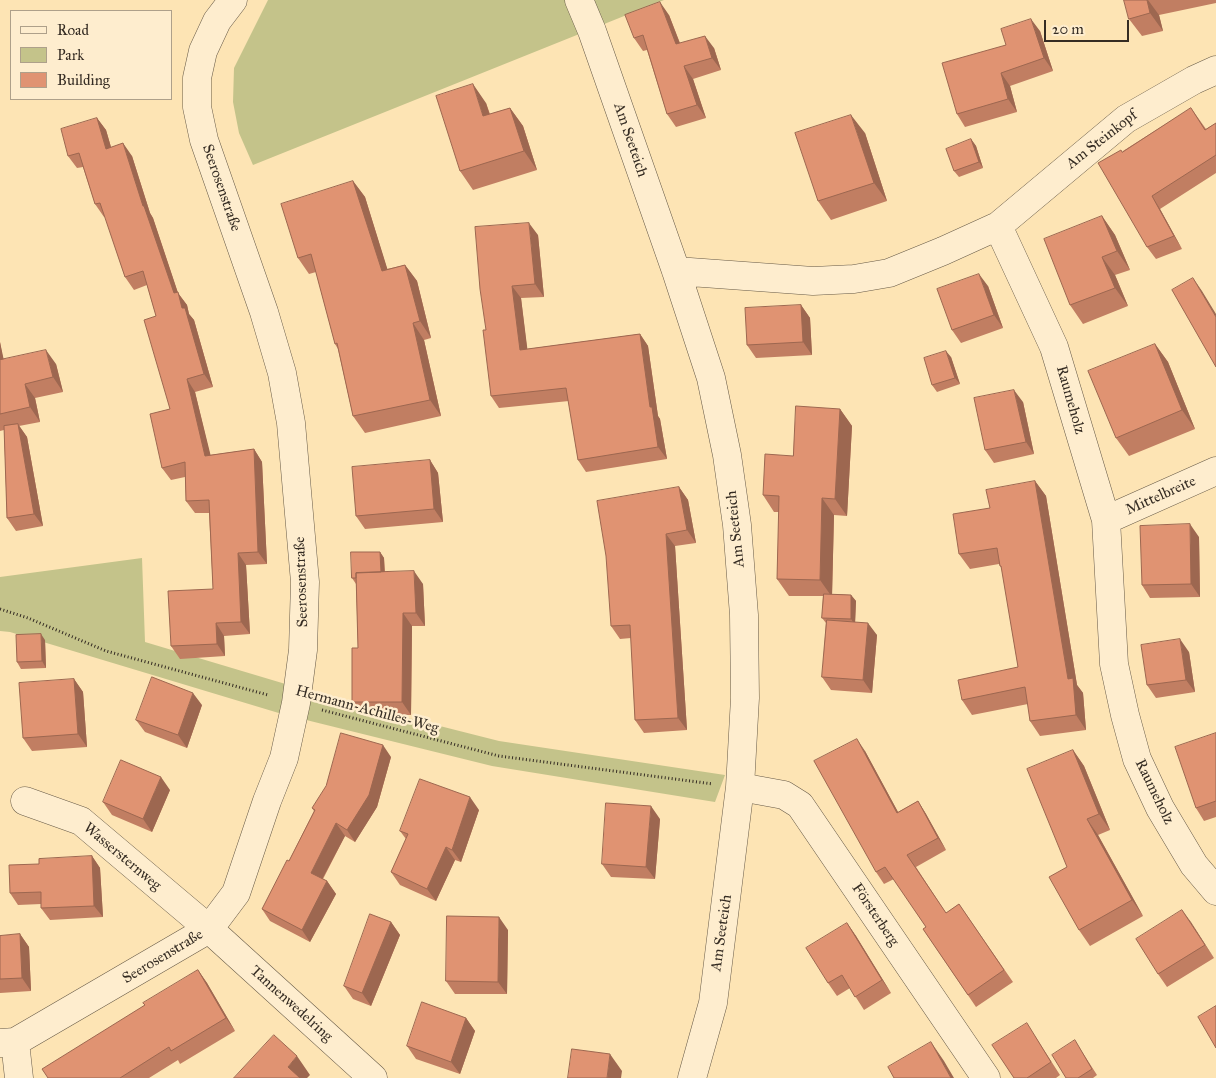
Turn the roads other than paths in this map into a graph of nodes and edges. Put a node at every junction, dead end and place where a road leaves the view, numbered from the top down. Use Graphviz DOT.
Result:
graph roads {
  1 [pos="233,0"];
  2 [pos="579,0"];
  3 [pos="1216,70"];
  4 [pos="998,226"];
  5 [pos="676,271"];
  6 [pos="1216,471"];
  7 [pos="1106,520"];
  8 [pos="740,788"];
  9 [pos="25,801"];
  10 [pos="1216,891"];
  11 [pos="209,929"];
  12 [pos="8,1043"];
  13 [pos="19,1078"];
  14 [pos="373,1078"];
  15 [pos="692,1078"];
  16 [pos="986,1078"];
  1 -- 11 [label="street, Seerosenstraße"];
  2 -- 5 [label="street, Am Seeteich"];
  3 -- 4 [label="street, Am Steinkopf"];
  4 -- 5 [label="street"];
  4 -- 7 [label="street, Raumeholz"];
  5 -- 8 [label="street, Am Seeteich"];
  6 -- 7 [label="street, Mittelbreite"];
  7 -- 10 [label="street, Raumeholz"];
  8 -- 15 [label="street, Am Seeteich"];
  8 -- 16 [label="street, Försterberg"];
  9 -- 11 [label="street, Wassersternweg"];
  11 -- 12 [label="street, Seerosenstraße"];
  11 -- 14 [label="street, Tannenwedelring"];
  12 -- 13 [label="street"];
}
